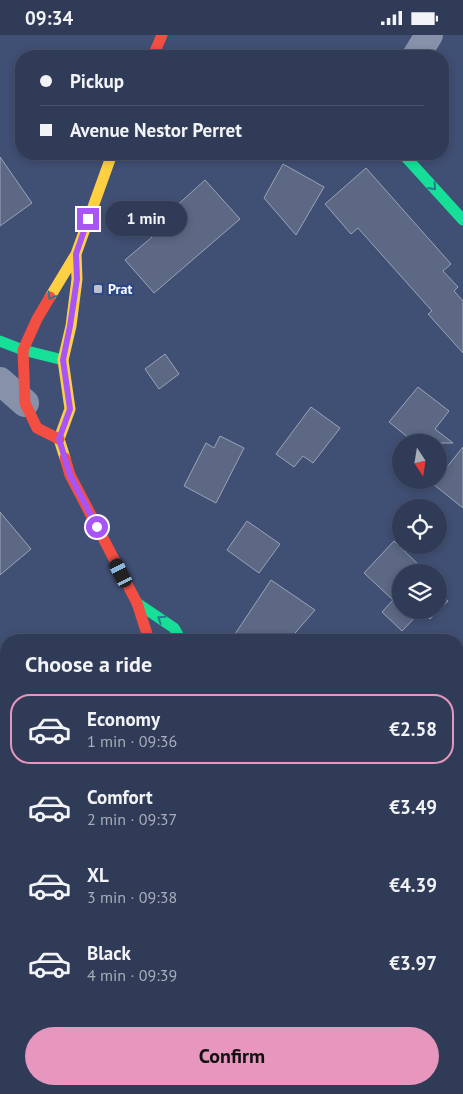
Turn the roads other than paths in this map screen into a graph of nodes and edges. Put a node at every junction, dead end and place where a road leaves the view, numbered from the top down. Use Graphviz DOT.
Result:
graph roads {
  1 [pos="162,35"];
  2 [pos="429,35"];
  3 [pos="156,50"];
  4 [pos="420,50"];
  5 [pos="110,160"];
  6 [pos="409,160"];
  7 [pos="463,220"];
  8 [pos="76,254"];
  9 [pos="0,341"];
  10 [pos="23,350"];
  11 [pos="63,360"];
  12 [pos="0,381"];
  13 [pos="25,403"];
  14 [pos="59,439"];
  15 [pos="136,603"];
  16 [pos="134,631"];
  17 [pos="147,634"];
  18 [pos="178,634"];
  1 -- 3 [label="main road"];
  2 -- 4 [label="street"];
  5 -- 8 [label="main road"];
  6 -- 7 [label="main road, one-way"];
  8 -- 10 [label="main road, one-way"];
  8 -- 11 [label="main road"];
  9 -- 10 [label="main road"];
  10 -- 11 [label="main road"];
  10 -- 13 [label="main road"];
  11 -- 14 [label="main road"];
  12 -- 13 [label="street"];
  13 -- 14 [label="main road"];
  14 -- 15 [label="main road"];
  15 -- 16 [label="main road"];
  15 -- 17 [label="main road"];
  18 -- 15 [label="main road, one-way"];
}
